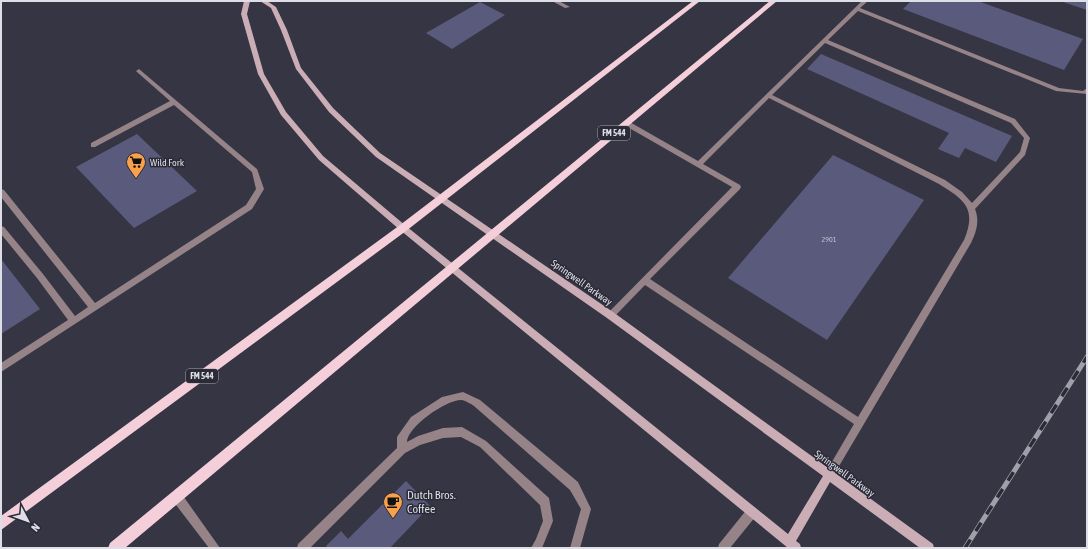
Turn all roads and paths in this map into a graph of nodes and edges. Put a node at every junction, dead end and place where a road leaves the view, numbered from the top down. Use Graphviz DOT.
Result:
graph roads {
  1 [pos="247,1"];
  2 [pos="263,1"];
  3 [pos="555,1"];
  4 [pos="697,1"];
  5 [pos="774,1"];
  6 [pos="865,1"];
  7 [pos="567,7"];
  8 [pos="857,9"];
  9 [pos="824,40"];
  10 [pos="139,71"];
  11 [pos="1087,90"];
  12 [pos="768,95"];
  13 [pos="174,102"];
  14 [pos="626,123"];
  15 [pos="93,145"];
  16 [pos="698,165"];
  17 [pos="1,192"];
  18 [pos="441,198"];
  19 [pos="972,208"];
  20 [pos="402,228"];
  21 [pos="1,229"];
  22 [pos="493,233"];
  23 [pos="452,268"];
  24 [pos="645,280"];
  25 [pos="94,308"];
  26 [pos="610,315"];
  27 [pos="74,321"];
  28 [pos="1,368"];
  29 [pos="860,423"];
  30 [pos="402,450"];
  31 [pos="829,475"];
  32 [pos="177,497"];
  33 [pos="752,512"];
  34 [pos="1,524"];
  35 [pos="793,545"];
  36 [pos="115,548"];
  37 [pos="215,548"];
  38 [pos="302,548"];
  39 [pos="536,548"];
  40 [pos="575,548"];
  41 [pos="723,548"];
  42 [pos="929,548"];
  1 -- 20 [label="street"];
  2 -- 18 [label="street, Springwell Parkway"];
  3 -- 7 [label="lane"];
  4 -- 18 [label="main road, FM 544 / FM 544"];
  5 -- 14 [label="main road, FM 544 / FM 544"];
  6 -- 8 [label="lane"];
  8 -- 9 [label="lane"];
  8 -- 11 [label="lane"];
  9 -- 12 [label="lane"];
  9 -- 19 [label="lane"];
  10 -- 13 [label="lane"];
  12 -- 16 [label="lane"];
  12 -- 19 [label="lane"];
  13 -- 15 [label="lane"];
  13 -- 25 [label="lane"];
  14 -- 16 [label="lane"];
  14 -- 22 [label="main road, FM 544 / FM 544"];
  16 -- 24 [label="lane"];
  17 -- 25 [label="lane"];
  18 -- 20 [label="main road, FM 544 / FM 544"];
  18 -- 22 [label="street, Springwell Parkway"];
  19 -- 29 [label="lane"];
  20 -- 23 [label="street"];
  20 -- 34 [label="main road, FM 544 / FM 544"];
  21 -- 27 [label="lane"];
  22 -- 23 [label="main road, FM 544 / FM 544"];
  22 -- 26 [label="street, Springwell Parkway"];
  23 -- 32 [label="main road, FM 544 / FM 544"];
  23 -- 33 [label="street"];
  24 -- 26 [label="lane"];
  24 -- 29 [label="lane"];
  25 -- 27 [label="lane"];
  26 -- 31 [label="street, Springwell Parkway"];
  27 -- 28 [label="lane"];
  29 -- 31 [label="lane"];
  30 -- 38 [label="lane"];
  30 -- 39 [label="lane"];
  30 -- 40 [label="lane"];
  31 -- 35 [label="street"];
  31 -- 42 [label="street, Springwell Parkway"];
  32 -- 36 [label="main road, FM 544 / FM 544"];
  32 -- 37 [label="lane"];
  33 -- 35 [label="street"];
  33 -- 41 [label="lane"];
}
